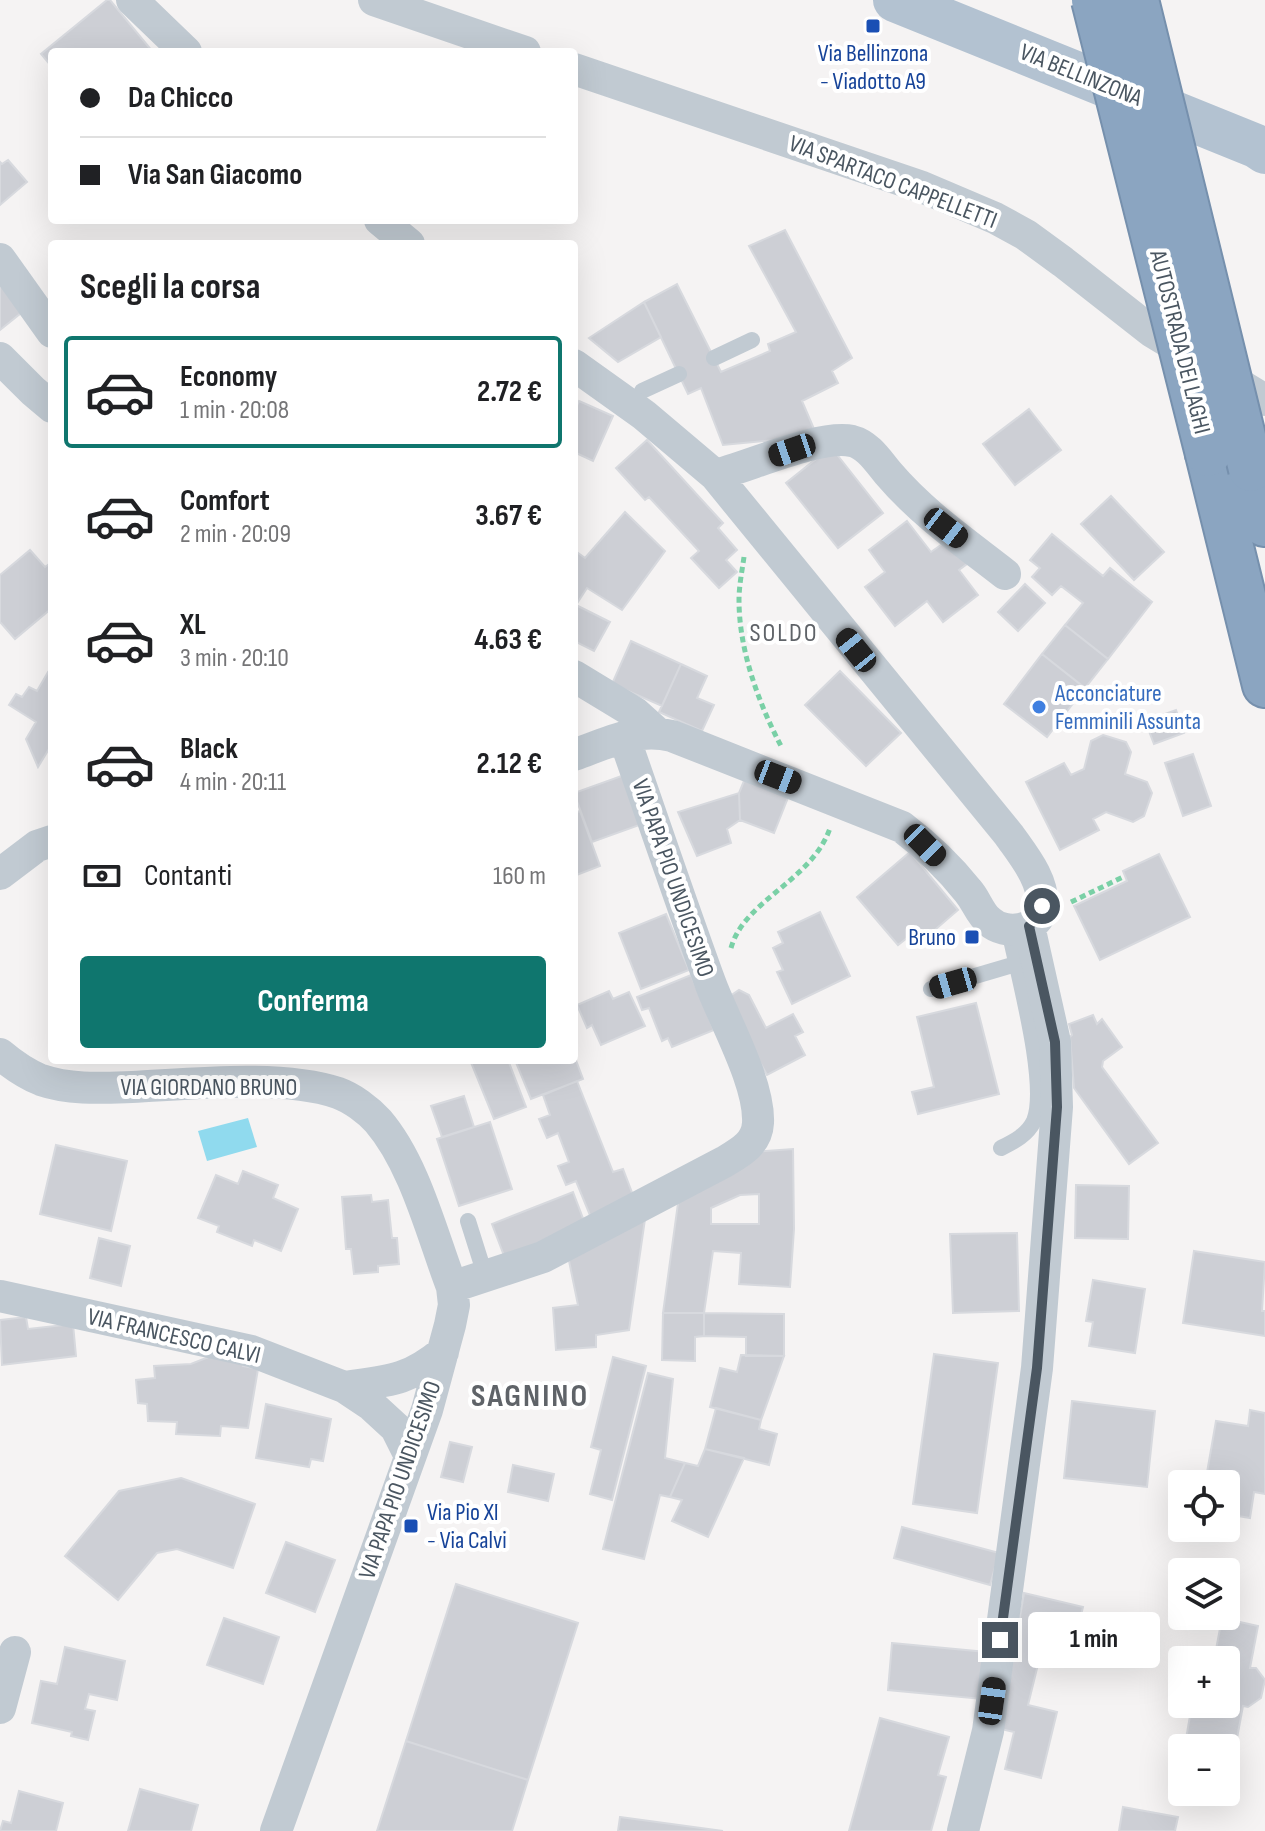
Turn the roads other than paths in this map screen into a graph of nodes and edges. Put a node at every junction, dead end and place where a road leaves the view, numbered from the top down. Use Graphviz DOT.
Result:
graph roads {
  1 [pos="132,0"];
  2 [pos="374,0"];
  3 [pos="895,0"];
  4 [pos="1094,0"];
  5 [pos="1136,0"];
  6 [pos="182,48"];
  7 [pos="513,48"];
  8 [pos="578,70"];
  9 [pos="1265,152"];
  10 [pos="385,224"];
  11 [pos="404,240"];
  12 [pos="0,259"];
  13 [pos="48,326"];
  14 [pos="752,340"];
  15 [pos="0,358"];
  16 [pos="714,358"];
  17 [pos="578,368"];
  18 [pos="679,374"];
  19 [pos="642,391"];
  20 [pos="1265,400"];
  21 [pos="48,404"];
  22 [pos="715,475"];
  23 [pos="1265,524"];
  24 [pos="1005,574"];
  25 [pos="578,678"];
  26 [pos="1265,685"];
  27 [pos="639,734"];
  28 [pos="578,754"];
  29 [pos="48,842"];
  30 [pos="0,874"];
  31 [pos="1019,928"];
  32 [pos="1016,964"];
  33 [pos="931,989"];
  34 [pos="0,1054"];
  35 [pos="1001,1148"];
  36 [pos="468,1221"];
  37 [pos="486,1278"];
  38 [pos="452,1287"];
  39 [pos="0,1296"];
  40 [pos="443,1352"];
  41 [pos="344,1387"];
  42 [pos="410,1456"];
  43 [pos="15,1652"];
  44 [pos="0,1708"];
  45 [pos="276,1831"];
  46 [pos="963,1831"];
  1 -- 6 [label="street"];
  2 -- 7 [label="street"];
  3 -- 9 [label="main road, VIA BELLINZONA"];
  4 -- 26 [label="highway, AUTOSTRADA DEI LAGHI, bridge"];
  5 -- 23 [label="highway, AUTOSTRADA DEI LAGHI, bridge"];
  8 -- 20 [label="street, VIA SPARTACO CAPPELLETTI"];
  10 -- 11 [label="street"];
  12 -- 13 [label="street"];
  14 -- 16 [label="lane"];
  15 -- 21 [label="street"];
  17 -- 22 [label="street"];
  18 -- 19 [label="lane"];
  22 -- 24 [label="street"];
  22 -- 31 [label="street"];
  25 -- 27 [label="street"];
  27 -- 28 [label="street"];
  27 -- 31 [label="street"];
  27 -- 37 [label="street, VIA PAPA PIO UNDICESIMO"];
  29 -- 30 [label="street"];
  31 -- 32 [label="lane"];
  31 -- 46 [label="street"];
  32 -- 33 [label="lane"];
  32 -- 35 [label="lane"];
  34 -- 38 [label="street, VIA GIORDANO BRUNO"];
  36 -- 37 [label="lane"];
  37 -- 38 [label="street, VIA PAPA PIO UNDICESIMO"];
  38 -- 40 [label="street, VIA PAPA PIO UNDICESIMO"];
  39 -- 41 [label="street, VIA FRANCESCO CALVI"];
  40 -- 41 [label="street"];
  40 -- 42 [label="street, VIA PAPA PIO UNDICESIMO"];
  41 -- 42 [label="street, VIA FRANCESCO CALVI"];
  42 -- 45 [label="street, VIA PAPA PIO UNDICESIMO"];
  43 -- 44 [label="street"];
}
